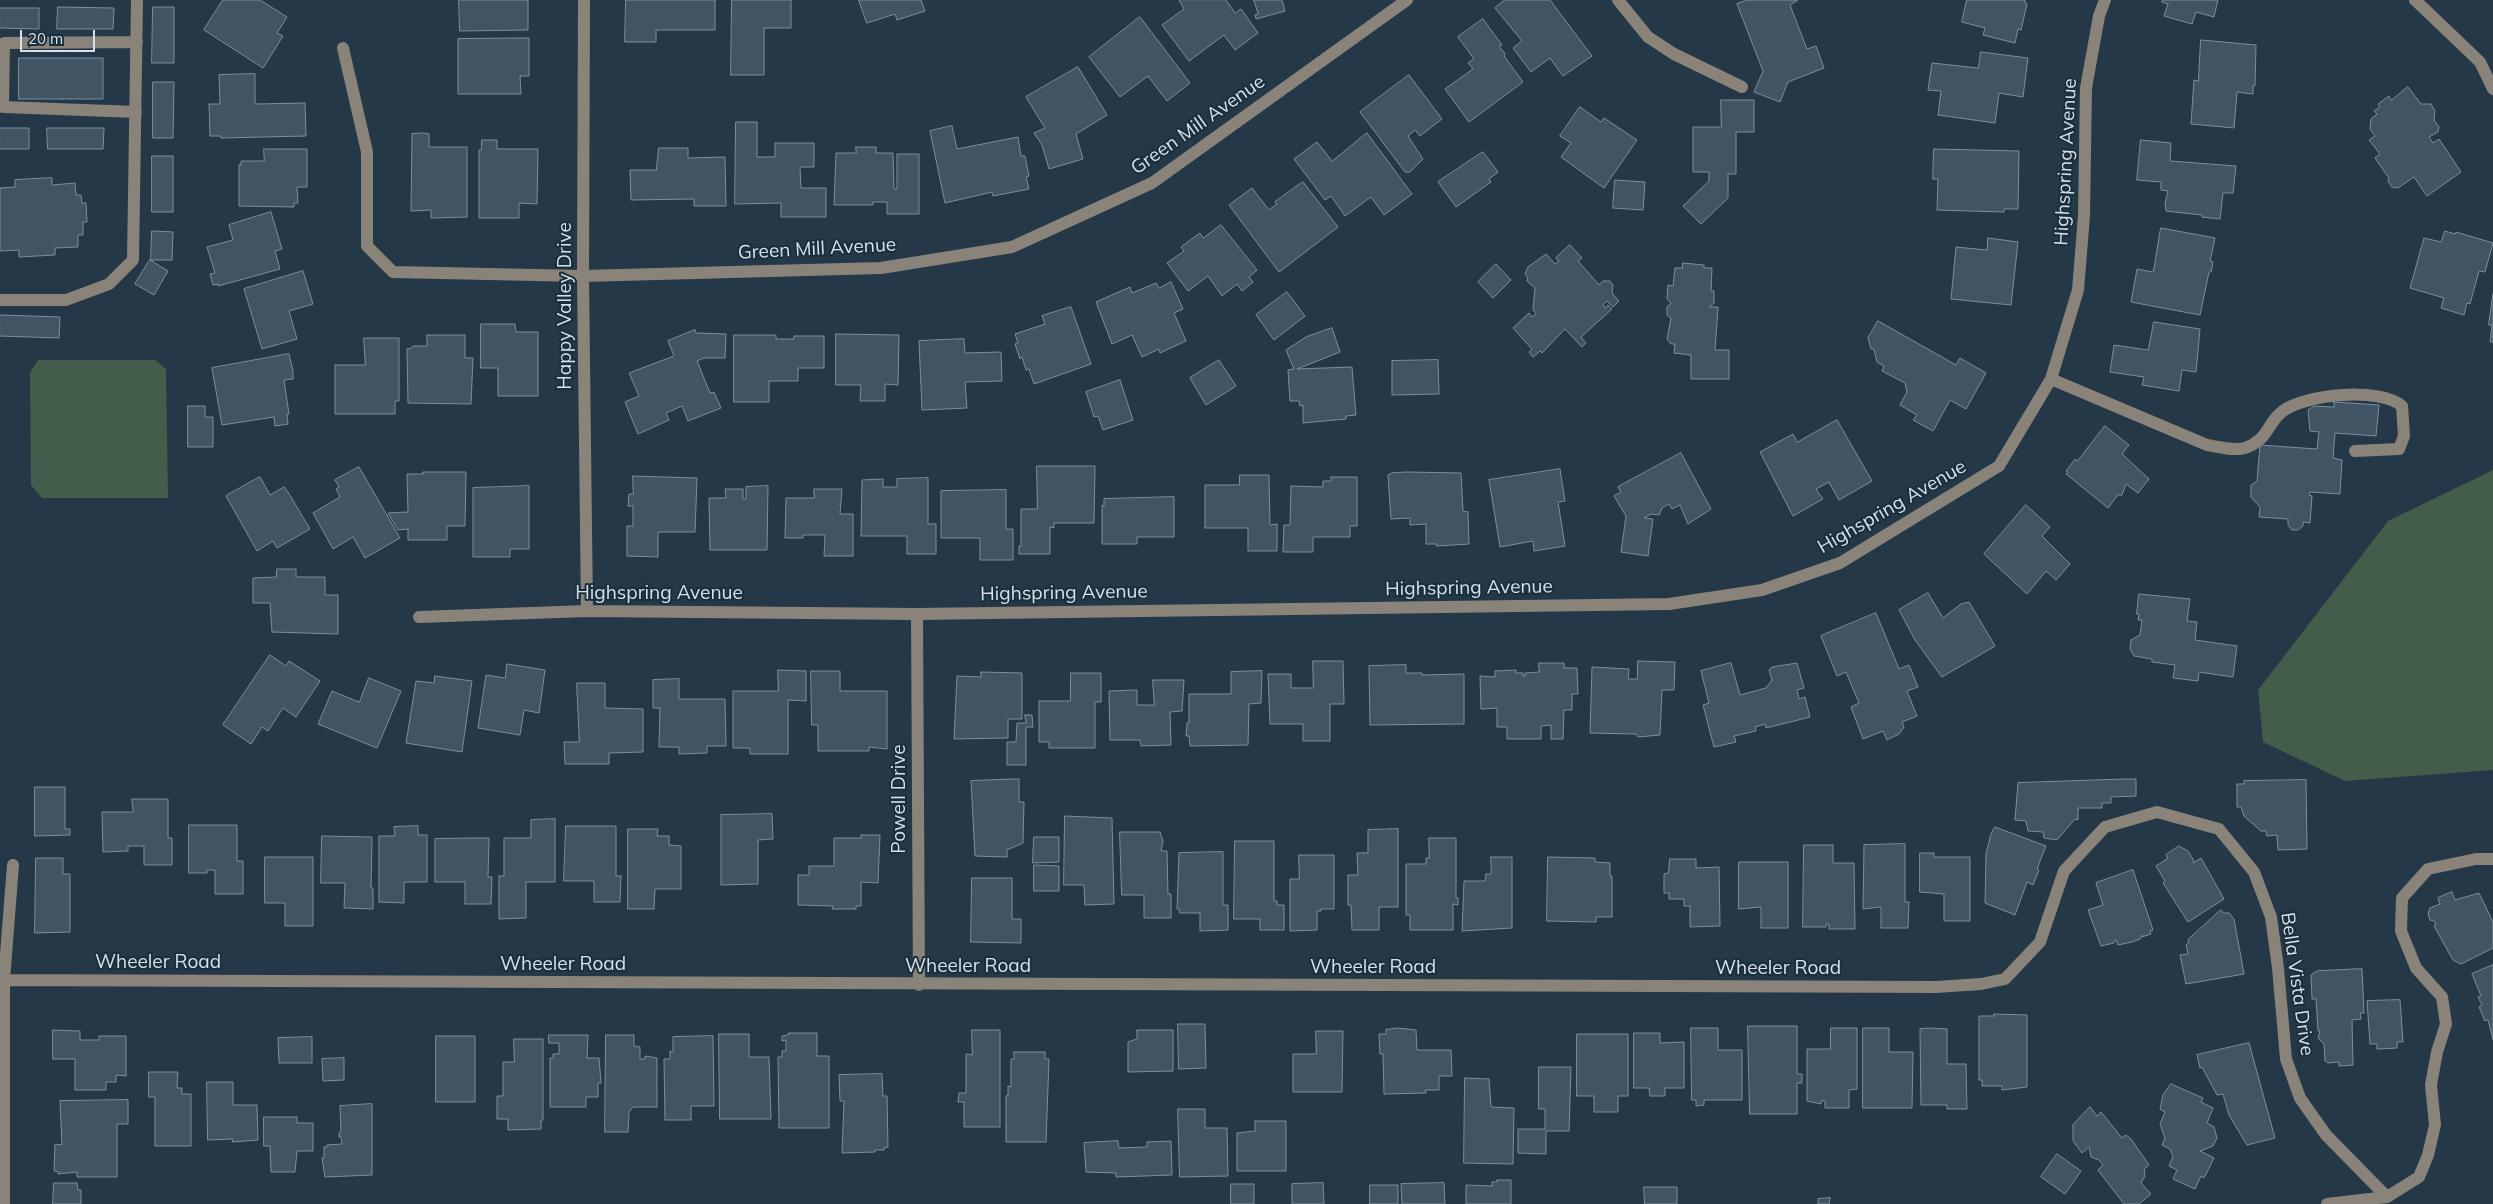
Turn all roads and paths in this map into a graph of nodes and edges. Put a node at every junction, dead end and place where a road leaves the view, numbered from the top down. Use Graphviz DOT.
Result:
graph roads {
  1 [pos="137,0"];
  2 [pos="584,0"];
  3 [pos="1407,0"];
  4 [pos="1618,0"];
  5 [pos="2105,0"];
  6 [pos="2415,0"];
  7 [pos="137,42"];
  8 [pos="343,48"];
  9 [pos="1742,86"];
  10 [pos="2493,89"];
  11 [pos="136,112"];
  12 [pos="583,276"];
  13 [pos="0,300"];
  14 [pos="2051,379"];
  15 [pos="2355,451"];
  16 [pos="586,611"];
  17 [pos="917,614"];
  18 [pos="420,616"];
  19 [pos="2493,859"];
  20 [pos="12,865"];
  21 [pos="2,980"];
  22 [pos="919,985"];
  23 [pos="1936,987"];
  24 [pos="2387,1197"];
  25 [pos="4,1204"];
  26 [pos="2327,1204"];
  1 -- 7 [label="street"];
  2 -- 12 [label="street, Happy Valley Drive"];
  3 -- 12 [label="street, Green Mill Avenue"];
  4 -- 9 [label="street"];
  5 -- 14 [label="street, Highspring Avenue"];
  6 -- 10 [label="street"];
  7 -- 11 [label="street"];
  7 -- 11 [label="street"];
  8 -- 12 [label="street, Green Mill Avenue"];
  11 -- 13 [label="street"];
  12 -- 16 [label="street, Happy Valley Drive"];
  14 -- 15 [label="street"];
  14 -- 17 [label="street, Highspring Avenue"];
  16 -- 17 [label="street, Highspring Avenue"];
  16 -- 18 [label="street, Highspring Avenue"];
  17 -- 22 [label="street, Powell Drive"];
  19 -- 24 [label="street"];
  20 -- 21 [label="street"];
  21 -- 22 [label="street, Wheeler Road"];
  21 -- 25 [label="street"];
  22 -- 23 [label="street, Wheeler Road"];
  23 -- 24 [label="street, Bella Vista Drive"];
  24 -- 26 [label="street"];
}
